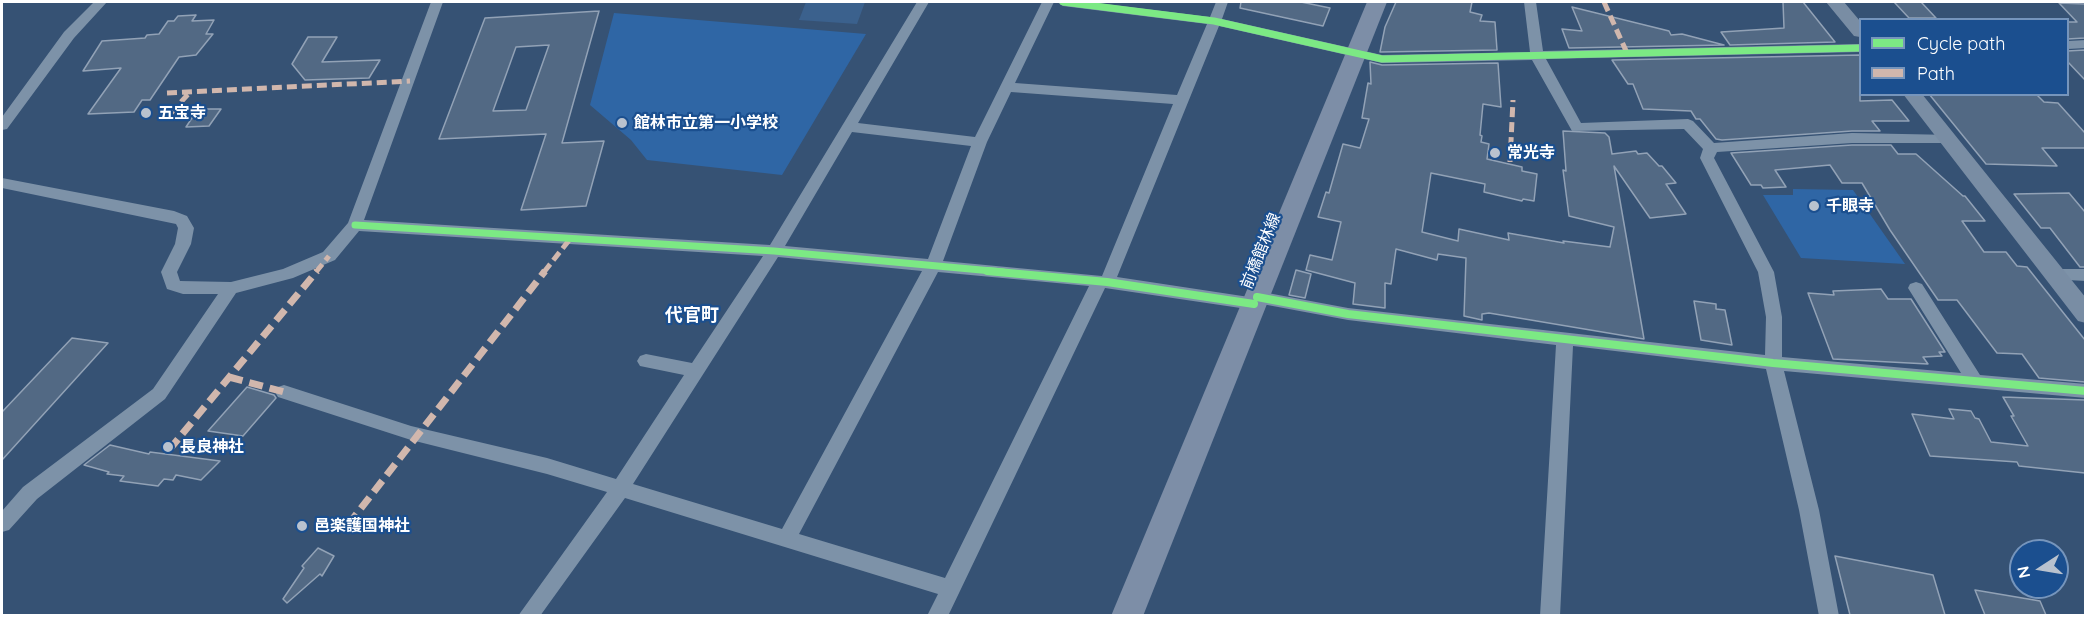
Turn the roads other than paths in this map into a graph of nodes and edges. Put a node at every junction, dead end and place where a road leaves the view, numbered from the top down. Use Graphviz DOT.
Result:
graph roads {
  1 [pos="101,2"];
  2 [pos="437,2"];
  3 [pos="923,2"];
  4 [pos="1048,2"];
  5 [pos="1063,2"];
  6 [pos="1222,2"];
  7 [pos="1377,2"];
  8 [pos="1530,2"];
  9 [pos="1835,2"];
  10 [pos="1144,7"];
  11 [pos="1214,21"];
  12 [pos="1859,31"];
  13 [pos="2085,44"];
  14 [pos="2069,45"];
  15 [pos="1859,48"];
  16 [pos="1354,53"];
  17 [pos="1537,56"];
  18 [pos="1007,87"];
  19 [pos="1914,96"];
  20 [pos="1181,100"];
  21 [pos="2,126"];
  22 [pos="850,126"];
  23 [pos="1948,138"];
  24 [pos="980,142"];
  25 [pos="1711,148"];
  26 [pos="2,183"];
  27 [pos="355,225"];
  28 [pos="774,251"];
  29 [pos="933,266"];
  30 [pos="2054,275"];
  31 [pos="2085,275"];
  32 [pos="1103,281"];
  33 [pos="231,288"];
  34 [pos="1916,288"];
  35 [pos="1255,301"];
  36 [pos="2085,315"];
  37 [pos="1565,338"];
  38 [pos="646,361"];
  39 [pos="1773,363"];
  40 [pos="696,371"];
  41 [pos="1975,381"];
  42 [pos="2085,391"];
  43 [pos="284,392"];
  44 [pos="620,489"];
  45 [pos="2,524"];
  46 [pos="787,538"];
  47 [pos="949,588"];
  48 [pos="1135,614"];
  49 [pos="528,615"];
  50 [pos="937,615"];
  51 [pos="1550,615"];
  52 [pos="1828,615"];
  1 -- 21 [label="street"];
  2 -- 27 [label="street"];
  3 -- 22 [label="street"];
  4 -- 18 [label="street"];
  5 -- 10 [label="street"];
  6 -- 11 [label="street"];
  7 -- 16 [label="main road, 前橋館林線"];
  8 -- 17 [label="street"];
  9 -- 12 [label="street"];
  10 -- 11 [label="street"];
  11 -- 16 [label="street"];
  11 -- 20 [label="street"];
  13 -- 14 [label="street"];
  15 -- 17 [label="street"];
  16 -- 17 [label="street"];
  16 -- 35 [label="main road, 前橋館林線"];
  17 -- 25 [label="street"];
  18 -- 20 [label="street"];
  18 -- 24 [label="street"];
  19 -- 23 [label="street"];
  20 -- 32 [label="street"];
  22 -- 24 [label="street"];
  22 -- 28 [label="street"];
  23 -- 25 [label="street"];
  23 -- 30 [label="street"];
  24 -- 29 [label="street"];
  25 -- 39 [label="street"];
  26 -- 33 [label="street"];
  27 -- 28 [label="street"];
  27 -- 33 [label="street"];
  28 -- 29 [label="street"];
  28 -- 40 [label="street"];
  29 -- 32 [label="street"];
  29 -- 46 [label="street"];
  30 -- 31 [label="street"];
  30 -- 36 [label="street"];
  32 -- 35 [label="street"];
  32 -- 47 [label="street"];
  33 -- 45 [label="street"];
  34 -- 41 [label="street"];
  35 -- 37 [label="street"];
  35 -- 48 [label="main road, 前橋館林線"];
  37 -- 39 [label="street"];
  37 -- 51 [label="street"];
  38 -- 40 [label="street"];
  39 -- 41 [label="street"];
  39 -- 52 [label="street"];
  40 -- 44 [label="street"];
  41 -- 42 [label="street"];
  43 -- 44 [label="street"];
  44 -- 46 [label="street"];
  44 -- 49 [label="street"];
  46 -- 47 [label="street"];
  47 -- 50 [label="street"];
}
